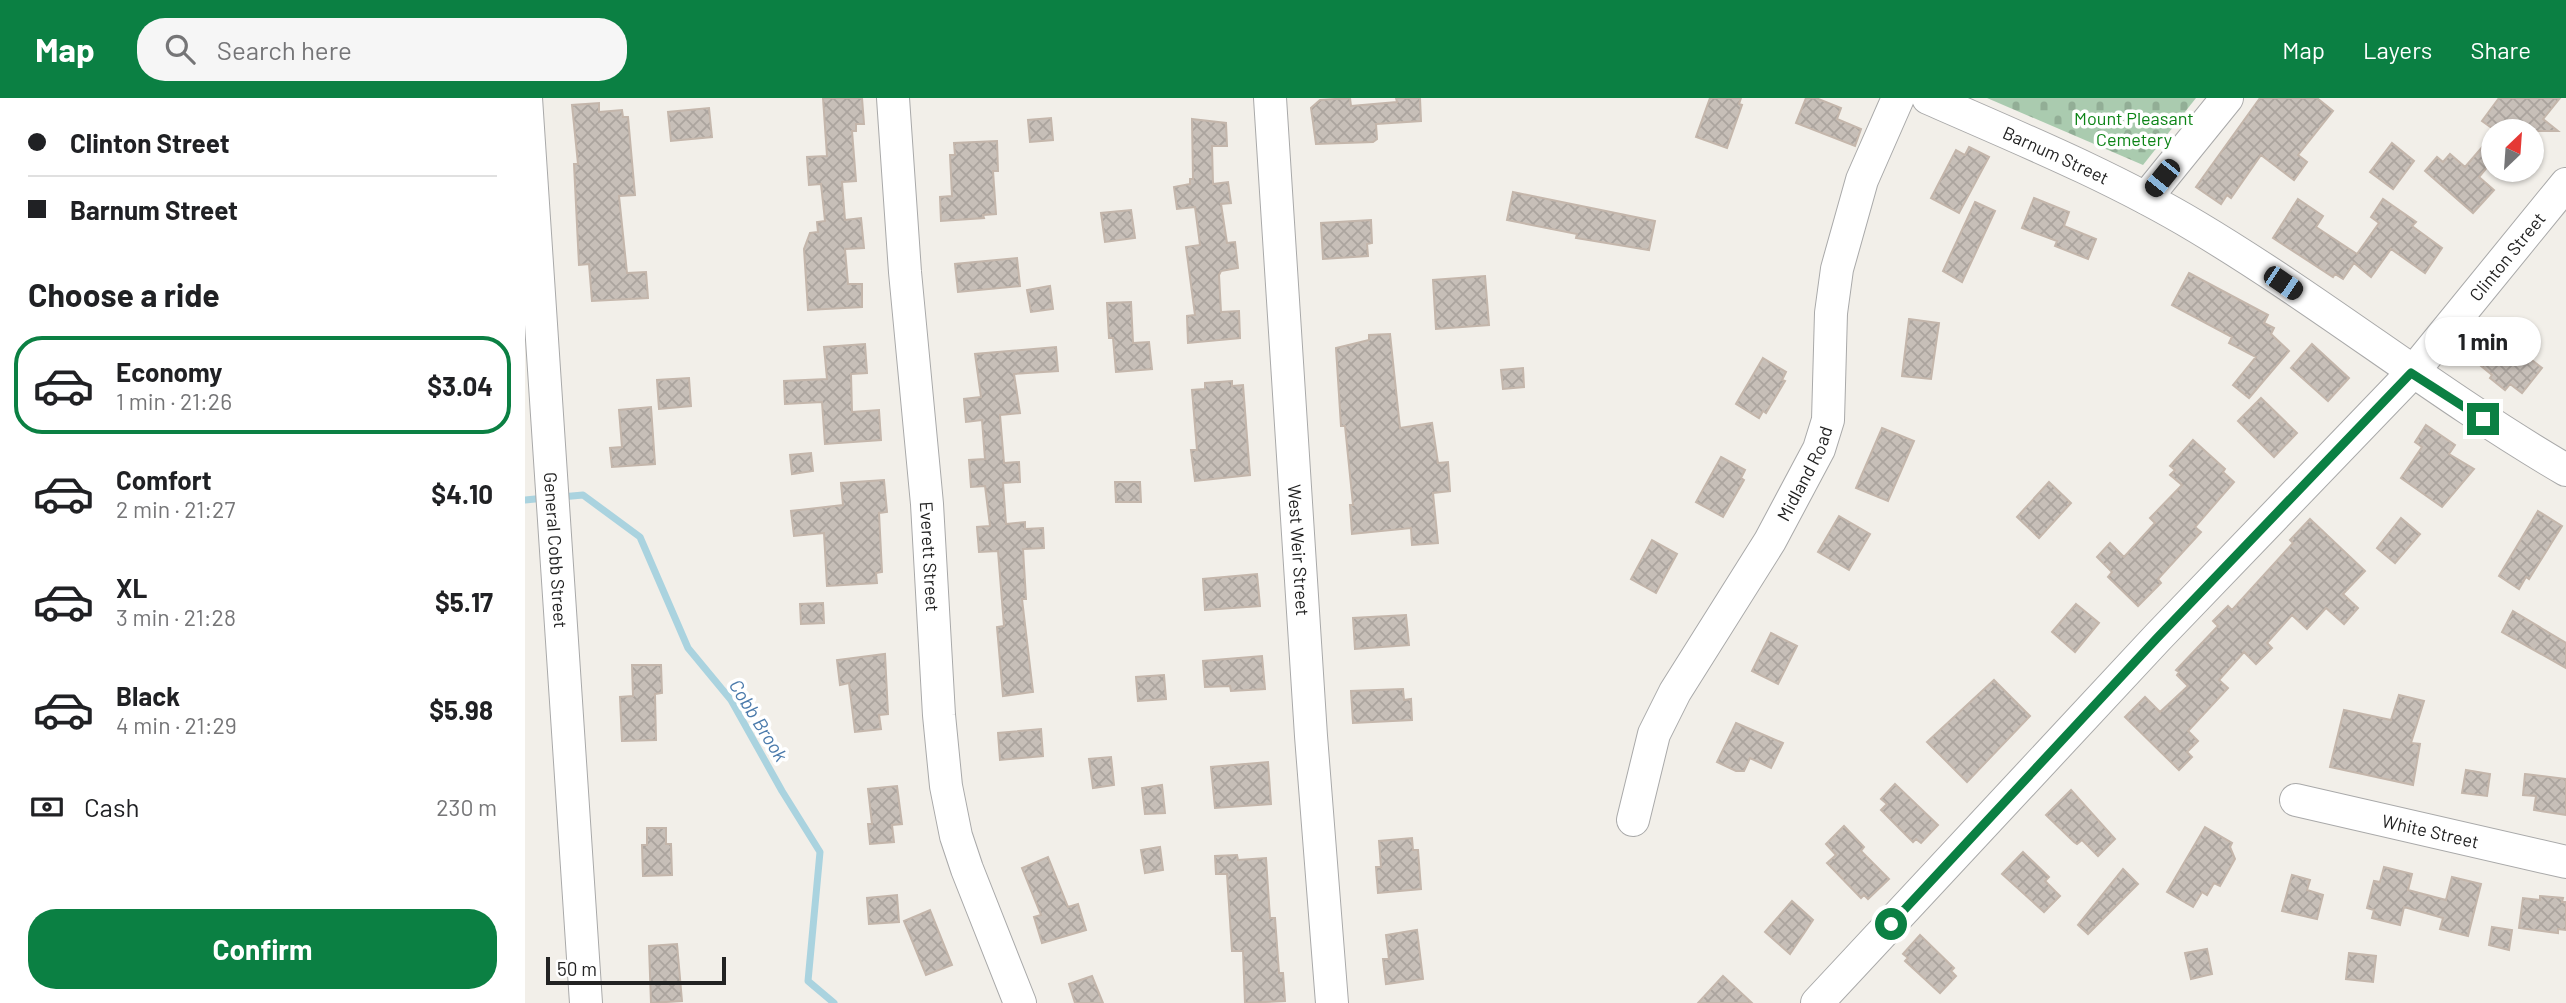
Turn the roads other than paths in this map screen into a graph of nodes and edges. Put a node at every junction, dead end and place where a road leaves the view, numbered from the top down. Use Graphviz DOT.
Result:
graph roads {
  1 [pos="526,98"];
  2 [pos="893,98"];
  3 [pos="1270,98"];
  4 [pos="1898,98"];
  5 [pos="1928,98"];
  6 [pos="2227,98"];
  7 [pos="2566,184"];
  8 [pos="2146,198"];
  9 [pos="2411,373"];
  10 [pos="2566,470"];
  11 [pos="2296,800"];
  12 [pos="1633,820"];
  13 [pos="2566,862"];
  14 [pos="586,1003"];
  15 [pos="1020,1003"];
  16 [pos="1332,1003"];
  17 [pos="1817,1003"];
  1 -- 14 [label="street, General Cobb Street"];
  2 -- 15 [label="street, Everett Street"];
  3 -- 16 [label="street, West Weir Street"];
  4 -- 12 [label="street, Midland Road"];
  5 -- 8 [label="street, Barnum Street"];
  6 -- 8 [label="street"];
  7 -- 9 [label="street, Clinton Street"];
  8 -- 9 [label="street, Barnum Street"];
  9 -- 10 [label="street, Barnum Street"];
  9 -- 17 [label="street, Clinton Street"];
  11 -- 13 [label="street, White Street"];
}
